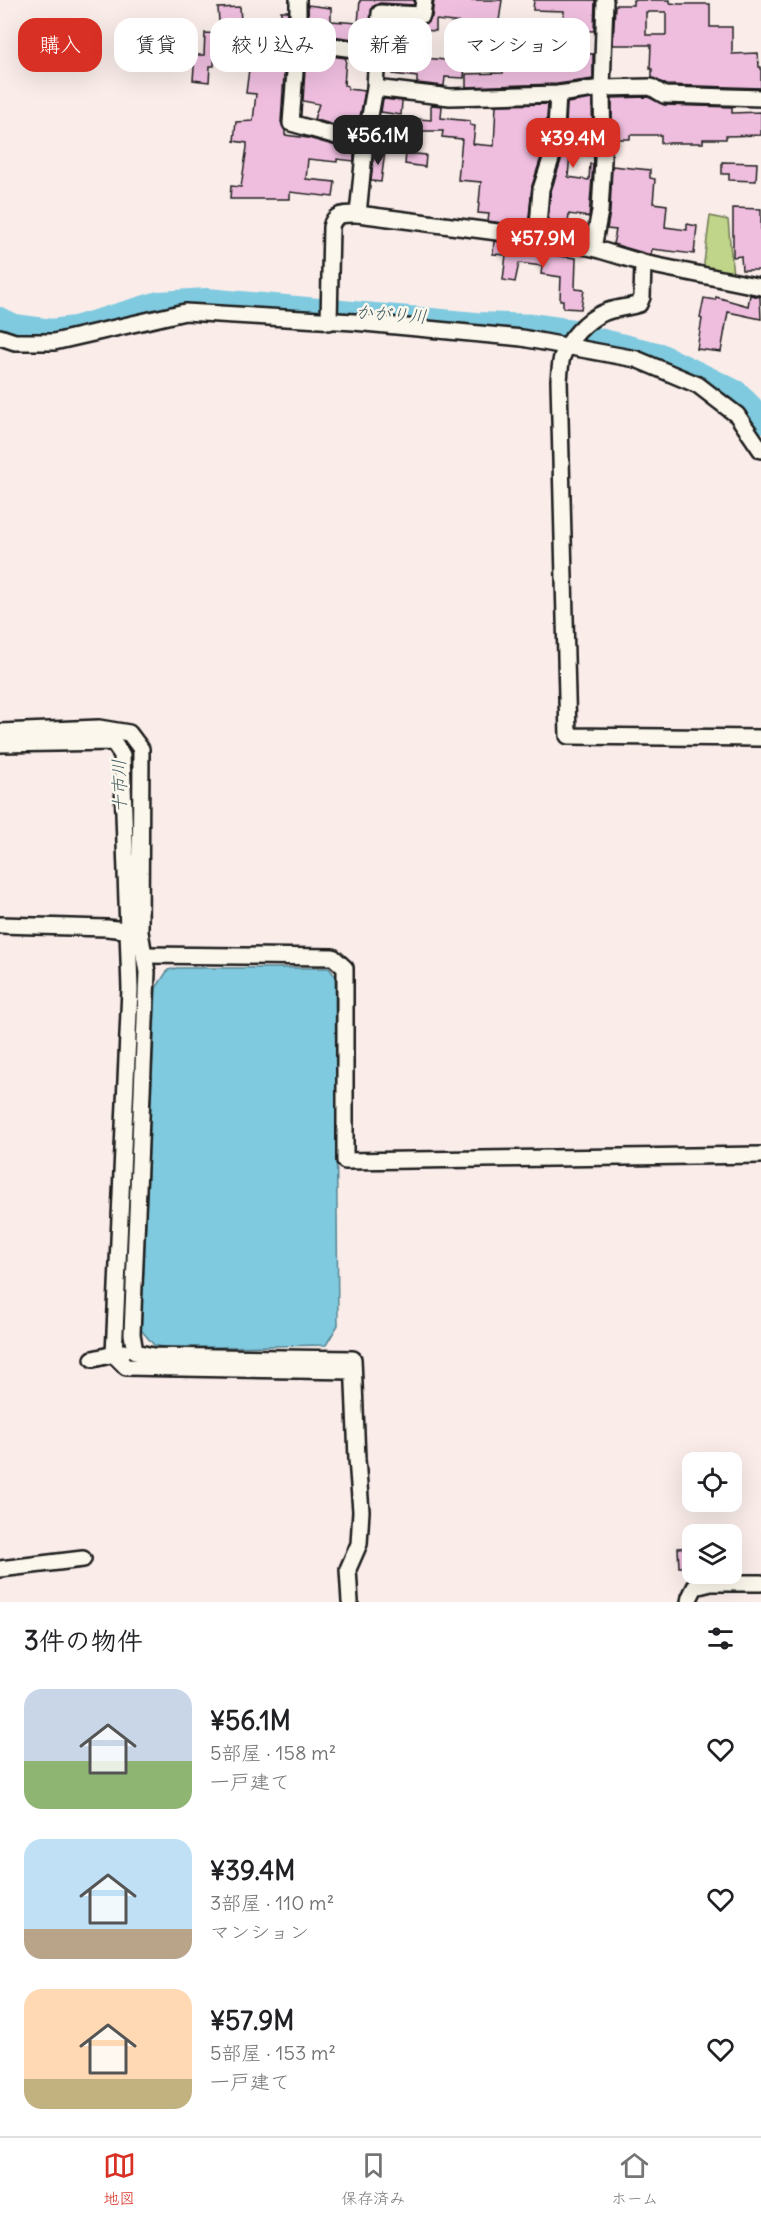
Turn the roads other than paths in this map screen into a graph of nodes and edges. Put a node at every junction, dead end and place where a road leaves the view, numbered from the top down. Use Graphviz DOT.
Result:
graph roads {
  1 [pos="298,0"];
  2 [pos="424,0"];
  3 [pos="605,0"];
  4 [pos="298,18"];
  5 [pos="380,18"];
  6 [pos="295,72"];
  7 [pos="376,72"];
  8 [pos="375,88"];
  9 [pos="602,88"];
  10 [pos="558,94"];
  11 [pos="761,98"];
  12 [pos="365,144"];
  13 [pos="358,214"];
  14 [pos="537,238"];
  15 [pos="592,248"];
  16 [pos="643,263"];
  17 [pos="761,287"];
  18 [pos="329,322"];
  19 [pos="0,337"];
  20 [pos="567,347"];
  21 [pos="761,450"];
  22 [pos="0,732"];
  23 [pos="761,738"];
  24 [pos="0,744"];
  25 [pos="0,925"];
  26 [pos="133,931"];
  27 [pos="144,955"];
  28 [pos="761,1155"];
  29 [pos="135,1352"];
  30 [pos="114,1353"];
  31 [pos="93,1359"];
  32 [pos="353,1371"];
  33 [pos="83,1558"];
  34 [pos="0,1569"];
  35 [pos="761,1583"];
  36 [pos="350,1602"];
  37 [pos="689,1602"];
  1 -- 4 [label="street"];
  2 -- 5 [label="street"];
  3 -- 9 [label="street"];
  6 -- 12 [label="street"];
  7 -- 8 [label="street"];
  8 -- 10 [label="street"];
  8 -- 12 [label="street"];
  9 -- 10 [label="street"];
  9 -- 11 [label="street"];
  9 -- 15 [label="street"];
  10 -- 14 [label="street"];
  12 -- 13 [label="street"];
  13 -- 14 [label="street"];
  13 -- 18 [label="street"];
  14 -- 15 [label="street"];
  15 -- 16 [label="street"];
  16 -- 17 [label="street"];
  16 -- 20 [label="street"];
  18 -- 19 [label="street"];
  18 -- 20 [label="street"];
  20 -- 21 [label="street"];
  20 -- 23 [label="street"];
  22 -- 26 [label="street"];
  24 -- 26 [label="street"];
  25 -- 26 [label="street"];
  26 -- 27 [label="street"];
  26 -- 30 [label="street"];
  27 -- 28 [label="street"];
  27 -- 29 [label="street"];
  29 -- 30 [label="street"];
  29 -- 32 [label="street"];
  30 -- 31 [label="street"];
  30 -- 32 [label="street"];
  32 -- 36 [label="street"];
  33 -- 34 [label="street"];
  35 -- 37 [label="street"];
}
